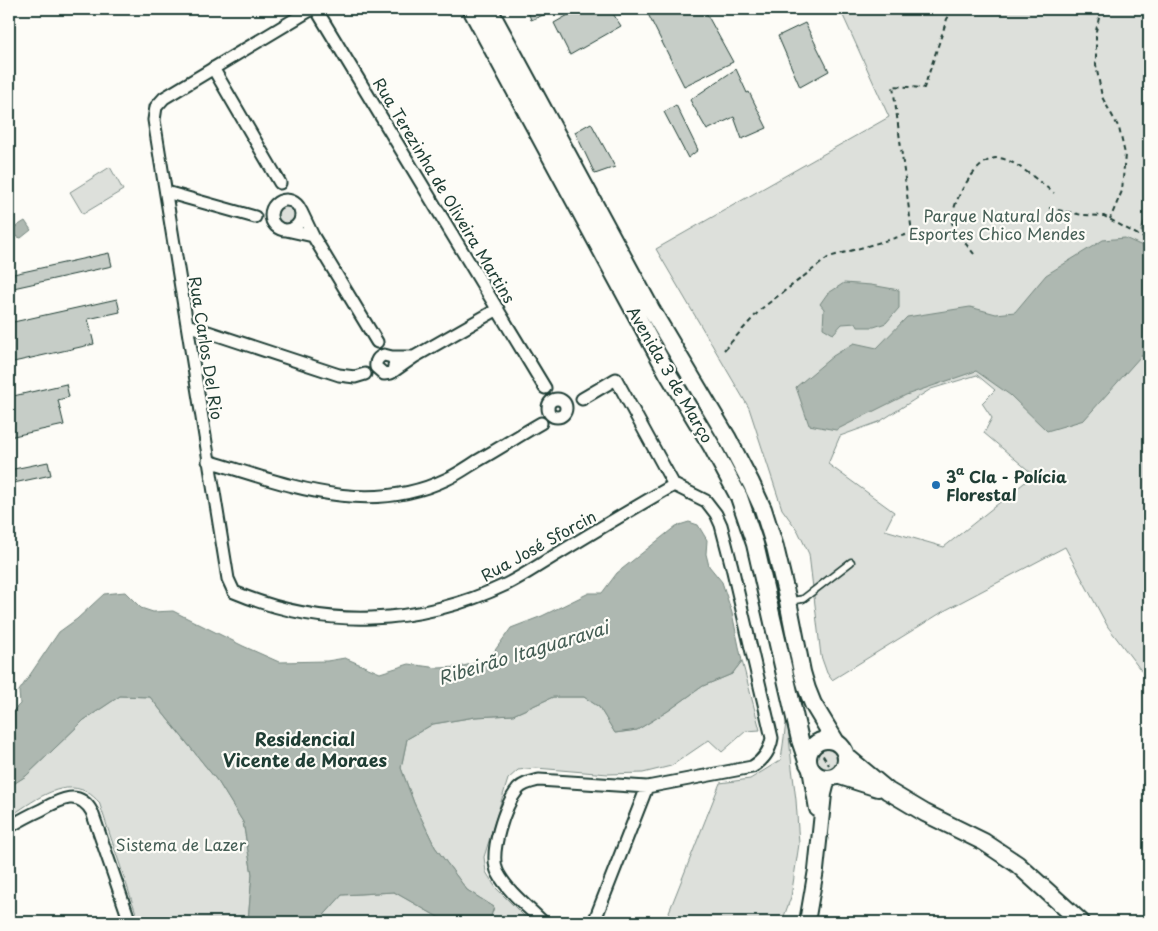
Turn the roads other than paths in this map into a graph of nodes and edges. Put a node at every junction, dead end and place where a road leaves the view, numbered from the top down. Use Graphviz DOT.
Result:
graph roads {
  1 [pos="312,9"];
  2 [pos="316,9"];
  3 [pos="471,9"];
  4 [pos="488,9"];
  5 [pos="213,68"];
  6 [pos="280,183"];
  7 [pos="166,192"];
  8 [pos="274,205"];
  9 [pos="299,208"];
  10 [pos="255,217"];
  11 [pos="281,229"];
  12 [pos="313,236"];
  13 [pos="498,309"];
  14 [pos="187,325"];
  15 [pos="414,357"];
  16 [pos="384,358"];
  17 [pos="389,372"];
  18 [pos="365,374"];
  19 [pos="545,388"];
  20 [pos="560,399"];
  21 [pos="582,399"];
  22 [pos="548,406"];
  23 [pos="561,414"];
  24 [pos="541,423"];
  25 [pos="208,460"];
  26 [pos="674,485"];
  27 [pos="851,562"];
  28 [pos="234,592"];
  29 [pos="788,601"];
  30 [pos="836,742"];
  31 [pos="846,756"];
  32 [pos="809,766"];
  33 [pos="833,776"];
  34 [pos="647,787"];
  35 [pos="888,791"];
  36 [pos="9,827"];
  37 [pos="820,837"];
  38 [pos="130,922"];
  39 [pos="542,922"];
  40 [pos="594,922"];
  41 [pos="807,922"];
  42 [pos="1081,922"];
  1 -- 5 [label="street"];
  2 -- 13 [label="street, Rua Terezinha de Oliveira Martins"];
  3 -- 32 [label="main road, Avenida 3 de Março"];
  4 -- 29 [label="main road, Avenida 3 de Março"];
  5 -- 6 [label="street"];
  5 -- 7 [label="street, Rua Carlos Del Rio"];
  6 -- 8 [label="street"];
  6 -- 9 [label="street"];
  7 -- 10 [label="street"];
  7 -- 14 [label="street, Rua Carlos Del Rio"];
  8 -- 9 [label="street"];
  8 -- 10 [label="street"];
  8 -- 11 [label="street"];
  9 -- 11 [label="street"];
  9 -- 12 [label="street"];
  10 -- 11 [label="street"];
  11 -- 12 [label="street"];
  12 -- 16 [label="street"];
  13 -- 15 [label="street"];
  13 -- 19 [label="street, Rua Terezinha de Oliveira Martins"];
  14 -- 18 [label="street"];
  14 -- 25 [label="street, Rua Carlos Del Rio"];
  15 -- 16 [label="street"];
  15 -- 17 [label="street"];
  16 -- 17 [label="street"];
  16 -- 17 [label="street"];
  16 -- 18 [label="street"];
  17 -- 18 [label="street"];
  19 -- 20 [label="street, Rua Terezinha de Oliveira Martins"];
  19 -- 22 [label="street, Rua Terezinha de Oliveira Martins"];
  20 -- 21 [label="street"];
  20 -- 22 [label="street"];
  20 -- 23 [label="street"];
  21 -- 23 [label="street"];
  21 -- 26 [label="street"];
  22 -- 23 [label="street"];
  22 -- 24 [label="street"];
  23 -- 24 [label="street"];
  24 -- 25 [label="street"];
  25 -- 28 [label="street, Rua Carlos Del Rio"];
  26 -- 28 [label="street, Rua José Sforcin"];
  26 -- 34 [label="street"];
  27 -- 29 [label="lane"];
  29 -- 30 [label="main road, Avenida 3 de Março"];
  30 -- 31 [label="main road"];
  30 -- 32 [label="main road"];
  31 -- 33 [label="main road"];
  31 -- 35 [label="main road"];
  32 -- 33 [label="main road"];
  32 -- 37 [label="street"];
  33 -- 35 [label="main road"];
  33 -- 37 [label="street"];
  34 -- 39 [label="street"];
  34 -- 40 [label="street"];
  35 -- 42 [label="main road"];
  36 -- 38 [label="street"];
  37 -- 41 [label="street"];
}
